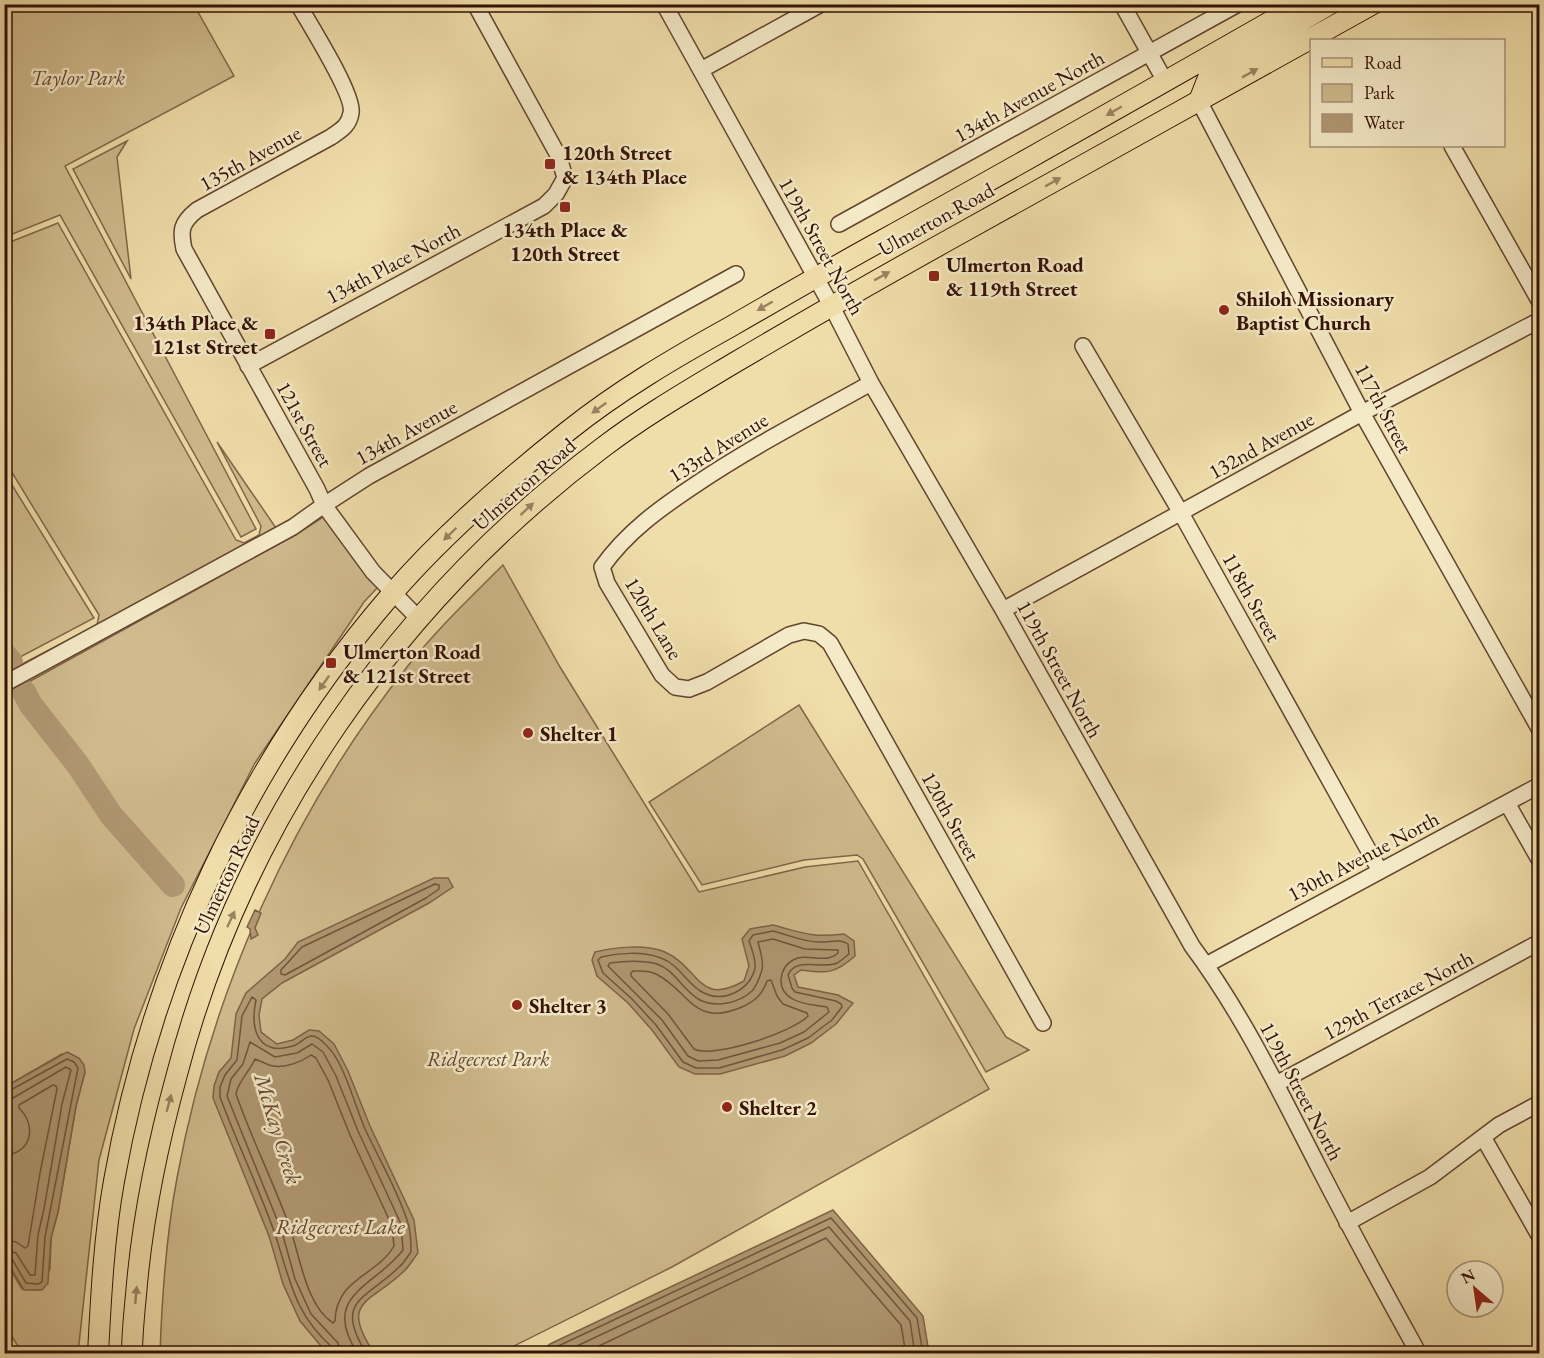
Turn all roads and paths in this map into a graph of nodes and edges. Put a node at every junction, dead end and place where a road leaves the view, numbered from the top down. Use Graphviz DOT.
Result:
graph roads {
  1 [pos="298,4"];
  2 [pos="475,4"];
  3 [pos="664,4"];
  4 [pos="821,4"];
  5 [pos="1122,4"];
  6 [pos="1238,4"];
  7 [pos="1301,4"];
  8 [pos="1330,4"];
  9 [pos="1373,4"];
  10 [pos="1353,12"];
  11 [pos="1150,54"];
  12 [pos="701,70"];
  13 [pos="1165,81"];
  14 [pos="1199,101"];
  15 [pos="1453,147"];
  16 [pos="839,224"];
  17 [pos="181,233"];
  18 [pos="736,274"];
  19 [pos="816,278"];
  20 [pos="1539,302"];
  21 [pos="831,305"];
  22 [pos="1539,320"];
  23 [pos="1083,346"];
  24 [pos="248,366"];
  25 [pos="871,383"];
  26 [pos="1362,413"];
  27 [pos="324,505"];
  28 [pos="1181,513"];
  29 [pos="602,567"];
  30 [pos="393,593"];
  31 [pos="1003,610"];
  32 [pos="418,618"];
  33 [pos="819,634"];
  34 [pos="4,684"];
  35 [pos="1539,730"];
  36 [pos="1539,785"];
  37 [pos="1507,803"];
  38 [pos="1539,861"];
  39 [pos="1380,871"];
  40 [pos="1539,942"];
  41 [pos="1206,965"];
  42 [pos="1043,1023"];
  43 [pos="1276,1084"];
  44 [pos="1539,1103"];
  45 [pos="1483,1137"];
  46 [pos="1347,1223"];
  47 [pos="1539,1237"];
  48 [pos="98,1353"];
  49 [pos="132,1353"];
  50 [pos="1419,1353"];
  1 -- 17 [label="street, 135th Avenue"];
  2 -- 24 [label="street, 134th Place North"];
  3 -- 12 [label="street, 119th Street North"];
  4 -- 12 [label="street"];
  5 -- 11 [label="street"];
  6 -- 11 [label="street, 134th Avenue North"];
  7 -- 13 [label="main road, Ulmerton Road"];
  8 -- 14 [label="main road"];
  9 -- 10 [label="main road, Ulmerton Road"];
  14 -- 10 [label="main road, Ulmerton Road, one-way"];
  11 -- 13 [label="street"];
  11 -- 16 [label="street, 134th Avenue North"];
  12 -- 19 [label="street, 119th Street North"];
  13 -- 19 [label="main road, Ulmerton Road, one-way"];
  21 -- 14 [label="main road, Ulmerton Road, one-way"];
  14 -- 26 [label="street, 117th Street"];
  15 -- 20 [label="street"];
  17 -- 24 [label="street, 121st Street"];
  18 -- 27 [label="street, 134th Avenue"];
  19 -- 21 [label="street, 119th Street North"];
  19 -- 30 [label="main road, Ulmerton Road, one-way"];
  21 -- 25 [label="street, 119th Street North"];
  32 -- 21 [label="main road, Ulmerton Road, one-way"];
  22 -- 26 [label="street, 132nd Avenue"];
  23 -- 28 [label="street, 118th Street"];
  24 -- 27 [label="street, 121st Street"];
  25 -- 29 [label="street, 133rd Avenue"];
  25 -- 31 [label="street, 119th Street North"];
  26 -- 28 [label="street, 132nd Avenue"];
  26 -- 35 [label="street, 117th Street"];
  27 -- 30 [label="street, 121st Street"];
  27 -- 34 [label="street, 134th Avenue"];
  28 -- 31 [label="street, 132nd Avenue"];
  28 -- 39 [label="street, 118th Street"];
  29 -- 33 [label="street, 120th Lane"];
  30 -- 32 [label="street, 121st Street"];
  30 -- 48 [label="main road, Ulmerton Road, one-way"];
  31 -- 41 [label="street, 119th Street North"];
  49 -- 32 [label="main road, Ulmerton Road, one-way"];
  33 -- 42 [label="street, 120th Street"];
  36 -- 37 [label="street, 130th Avenue North"];
  37 -- 38 [label="street"];
  37 -- 39 [label="street, 130th Avenue North"];
  39 -- 41 [label="street, 130th Avenue North"];
  40 -- 43 [label="street, 129th Terrace North"];
  41 -- 43 [label="street, 119th Street North"];
  43 -- 46 [label="street, 119th Street North"];
  44 -- 45 [label="street"];
  45 -- 46 [label="street"];
  45 -- 47 [label="street"];
  46 -- 50 [label="street, 119th Street North"];
}
